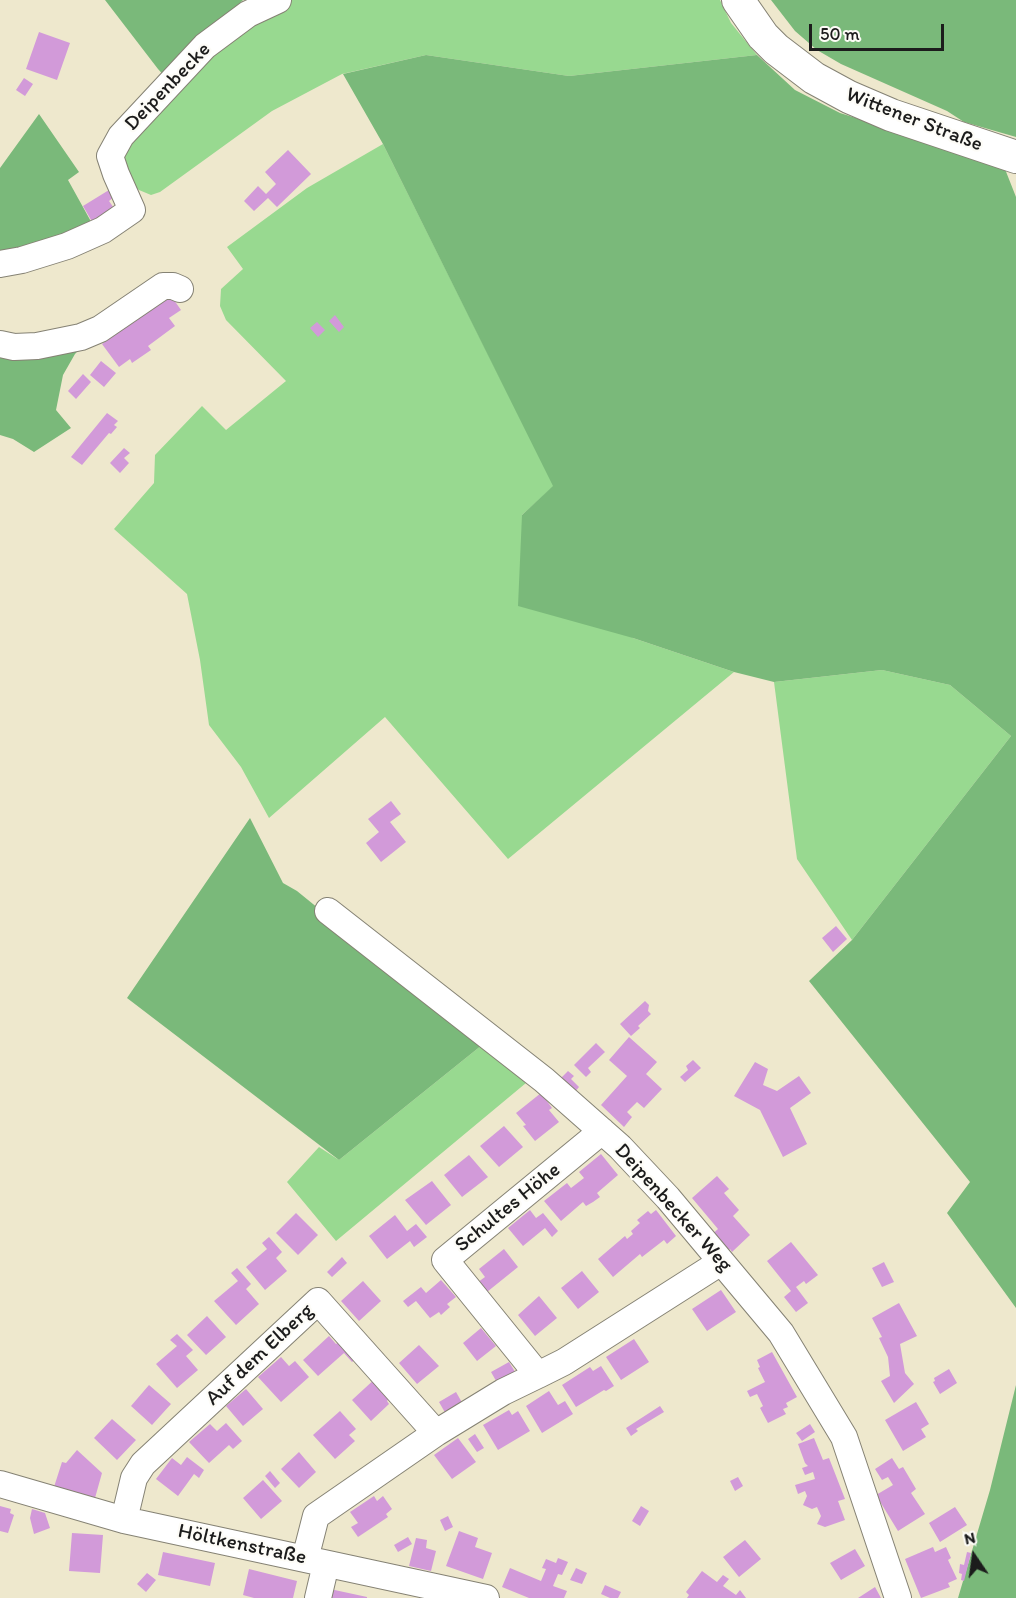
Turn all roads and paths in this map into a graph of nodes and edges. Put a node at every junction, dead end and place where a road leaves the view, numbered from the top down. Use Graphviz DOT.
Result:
graph roads {
  1 [pos="278,0"];
  2 [pos="738,1"];
  3 [pos="1016,157"];
  4 [pos="0,264"];
  5 [pos="180,289"];
  6 [pos="0,344"];
  7 [pos="328,911"];
  8 [pos="602,1131"];
  9 [pos="721,1262"];
  10 [pos="538,1375"];
  11 [pos="436,1433"];
  12 [pos="0,1484"];
  13 [pos="124,1520"];
  14 [pos="316,1562"];
  15 [pos="318,1598"];
  16 [pos="486,1598"];
  17 [pos="898,1598"];
  1 -- 4 [label="street, Deipenbecke"];
  2 -- 3 [label="main road, Wittener Straße"];
  5 -- 6 [label="street"];
  7 -- 8 [label="street, Deipenbecker Weg"];
  8 -- 9 [label="street, Deipenbecker Weg"];
  8 -- 10 [label="street, Schultes Höhe"];
  9 -- 10 [label="street"];
  9 -- 17 [label="street, Deipenbecker Weg"];
  10 -- 11 [label="street"];
  11 -- 13 [label="street, Auf dem Elberg"];
  11 -- 14 [label="street"];
  12 -- 13 [label="street, Höltkenstraße"];
  13 -- 14 [label="street, Höltkenstraße"];
  14 -- 15 [label="street"];
  14 -- 16 [label="street, Höltkenstraße"];
}
